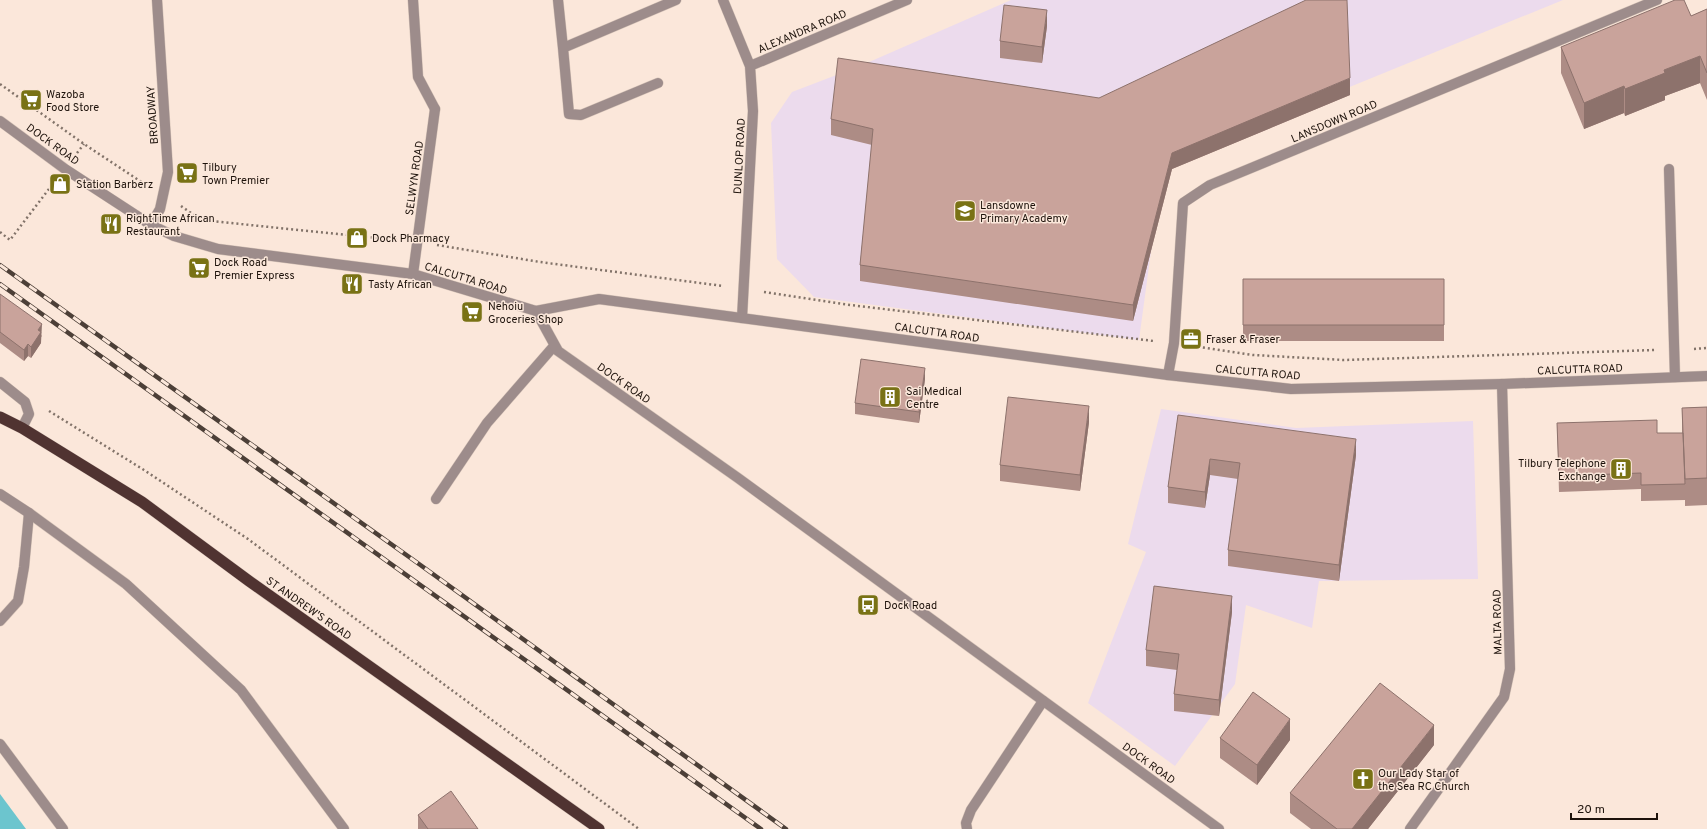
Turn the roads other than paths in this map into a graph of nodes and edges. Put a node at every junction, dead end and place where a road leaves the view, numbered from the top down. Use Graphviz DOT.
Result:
graph roads {
  1 [pos="157,0"];
  2 [pos="413,0"];
  3 [pos="558,0"];
  4 [pos="676,0"];
  5 [pos="723,0"];
  6 [pos="907,0"];
  7 [pos="1657,0"];
  8 [pos="563,48"];
  9 [pos="750,66"];
  10 [pos="658,83"];
  11 [pos="0,121"];
  12 [pos="1669,169"];
  13 [pos="151,225"];
  14 [pos="174,236"];
  15 [pos="413,274"];
  16 [pos="536,311"];
  17 [pos="742,318"];
  18 [pos="554,346"];
  19 [pos="1168,375"];
  20 [pos="1707,376"];
  21 [pos="1675,377"];
  22 [pos="0,382"];
  23 [pos="1502,384"];
  24 [pos="0,417"];
  25 [pos="22,428"];
  26 [pos="0,494"];
  27 [pos="436,499"];
  28 [pos="29,513"];
  29 [pos="0,621"];
  30 [pos="1043,701"];
  31 [pos="0,744"];
  32 [pos="63,829"];
  33 [pos="344,829"];
  34 [pos="599,829"];
  35 [pos="967,829"];
  36 [pos="1219,829"];
  37 [pos="1410,829"];
  1 -- 13 [label="street, BROADWAY"];
  2 -- 15 [label="street, SELWYN ROAD"];
  3 -- 8 [label="street"];
  4 -- 8 [label="street"];
  5 -- 9 [label="street, DUNLOP ROAD"];
  6 -- 9 [label="street, ALEXANDRA ROAD"];
  7 -- 19 [label="street, LANSDOWN ROAD"];
  8 -- 10 [label="street"];
  9 -- 17 [label="street, DUNLOP ROAD"];
  11 -- 13 [label="street, DOCK ROAD"];
  12 -- 21 [label="street"];
  13 -- 14 [label="street, DOCK ROAD"];
  14 -- 15 [label="street, CALCUTTA ROAD"];
  15 -- 16 [label="street, CALCUTTA ROAD"];
  16 -- 17 [label="street, CALCUTTA ROAD"];
  16 -- 18 [label="street, DOCK ROAD"];
  17 -- 19 [label="street, CALCUTTA ROAD"];
  18 -- 27 [label="street"];
  18 -- 30 [label="street, DOCK ROAD"];
  19 -- 23 [label="street, CALCUTTA ROAD"];
  20 -- 21 [label="street, CALCUTTA ROAD"];
  21 -- 23 [label="street, CALCUTTA ROAD"];
  22 -- 25 [label="street"];
  23 -- 37 [label="street, MALTA ROAD"];
  24 -- 25 [label="highway, ST ANDREW'S ROAD"];
  25 -- 34 [label="highway, ST ANDREW'S ROAD"];
  26 -- 28 [label="street"];
  28 -- 29 [label="street"];
  28 -- 33 [label="street"];
  30 -- 35 [label="street"];
  30 -- 36 [label="street, DOCK ROAD"];
  31 -- 32 [label="street"];
}
